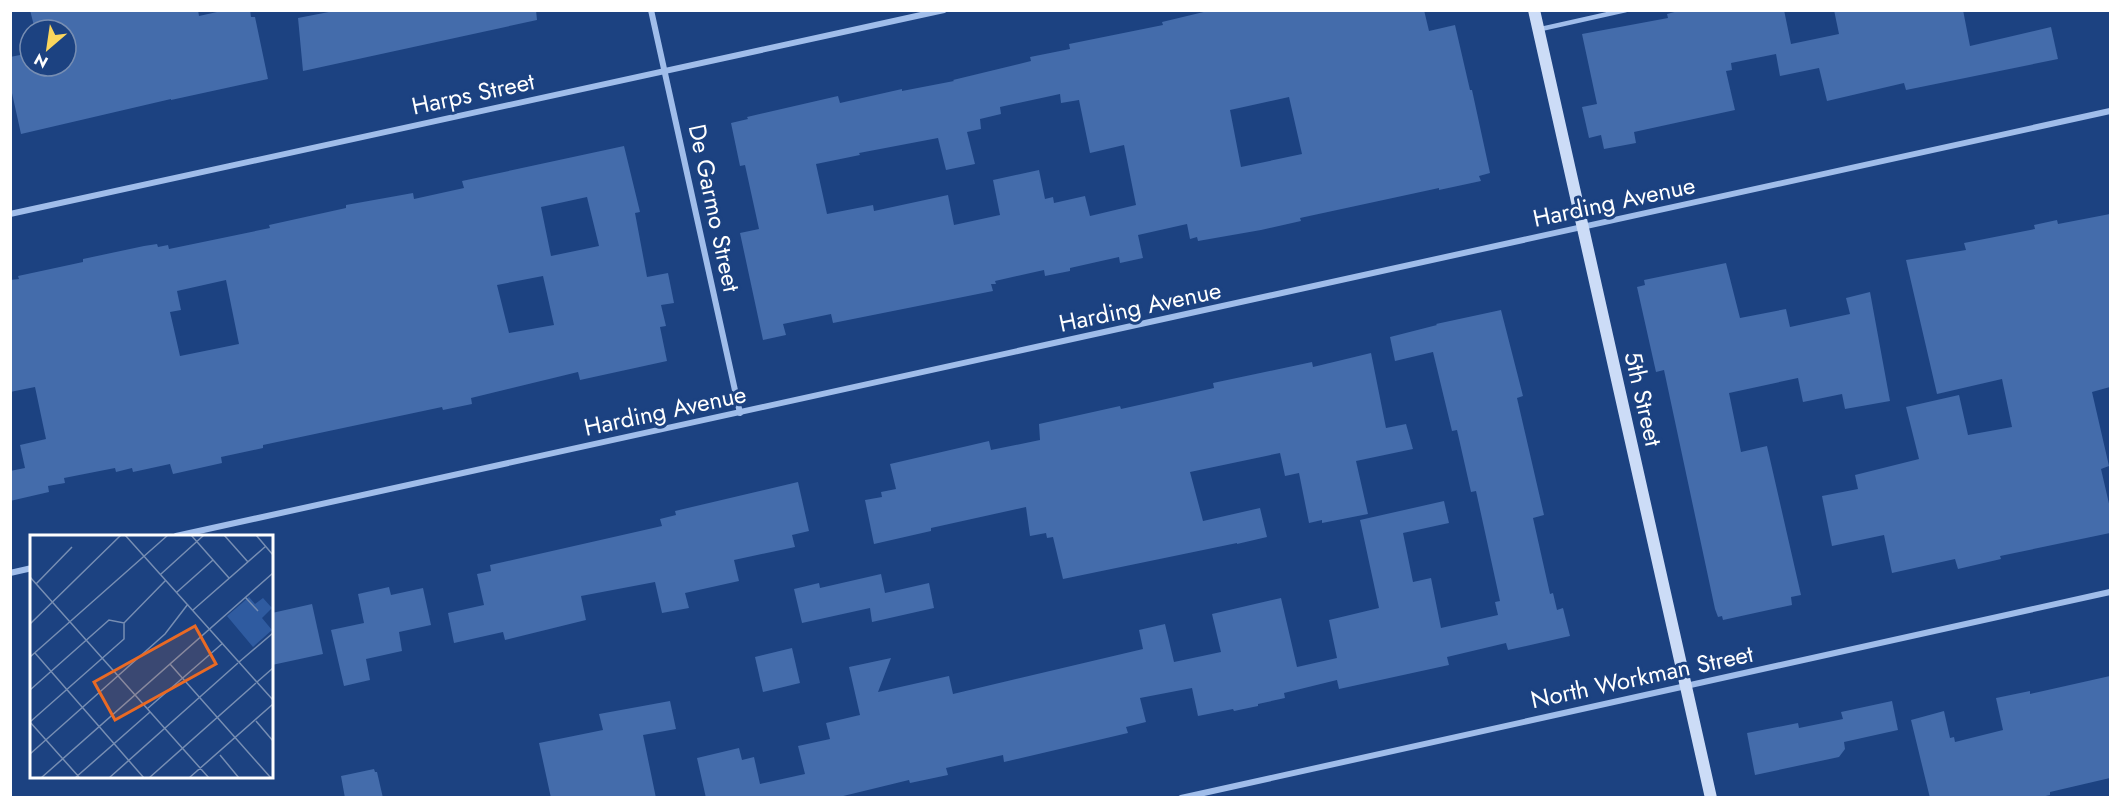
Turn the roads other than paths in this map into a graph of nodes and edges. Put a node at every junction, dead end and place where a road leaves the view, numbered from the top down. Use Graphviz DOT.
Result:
graph roads {
  1 [pos="651,10"];
  2 [pos="944,10"];
  3 [pos="1534,10"];
  4 [pos="1626,10"];
  5 [pos="1538,30"];
  6 [pos="666,71"];
  7 [pos="2110,111"];
  8 [pos="10,214"];
  9 [pos="1584,228"];
  10 [pos="740,413"];
  11 [pos="185,535"];
  12 [pos="30,568"];
  13 [pos="10,573"];
  14 [pos="2110,592"];
  15 [pos="1686,686"];
  16 [pos="1181,798"];
  17 [pos="1711,798"];
  1 -- 6 [label="street, De Garmo Street"];
  2 -- 6 [label="street, Harps Street"];
  3 -- 5 [label="street, 5th Street"];
  4 -- 5 [label="lane"];
  5 -- 9 [label="street, 5th Street"];
  6 -- 8 [label="street, Harps Street"];
  6 -- 10 [label="street, De Garmo Street"];
  7 -- 9 [label="street, Harding Avenue"];
  9 -- 10 [label="street, Harding Avenue"];
  9 -- 15 [label="street, 5th Street"];
  10 -- 11 [label="street, Harding Avenue"];
  12 -- 13 [label="street"];
  14 -- 15 [label="street, North Workman Street"];
  15 -- 16 [label="street, North Workman Street"];
  15 -- 17 [label="street, 5th Street"];
}
